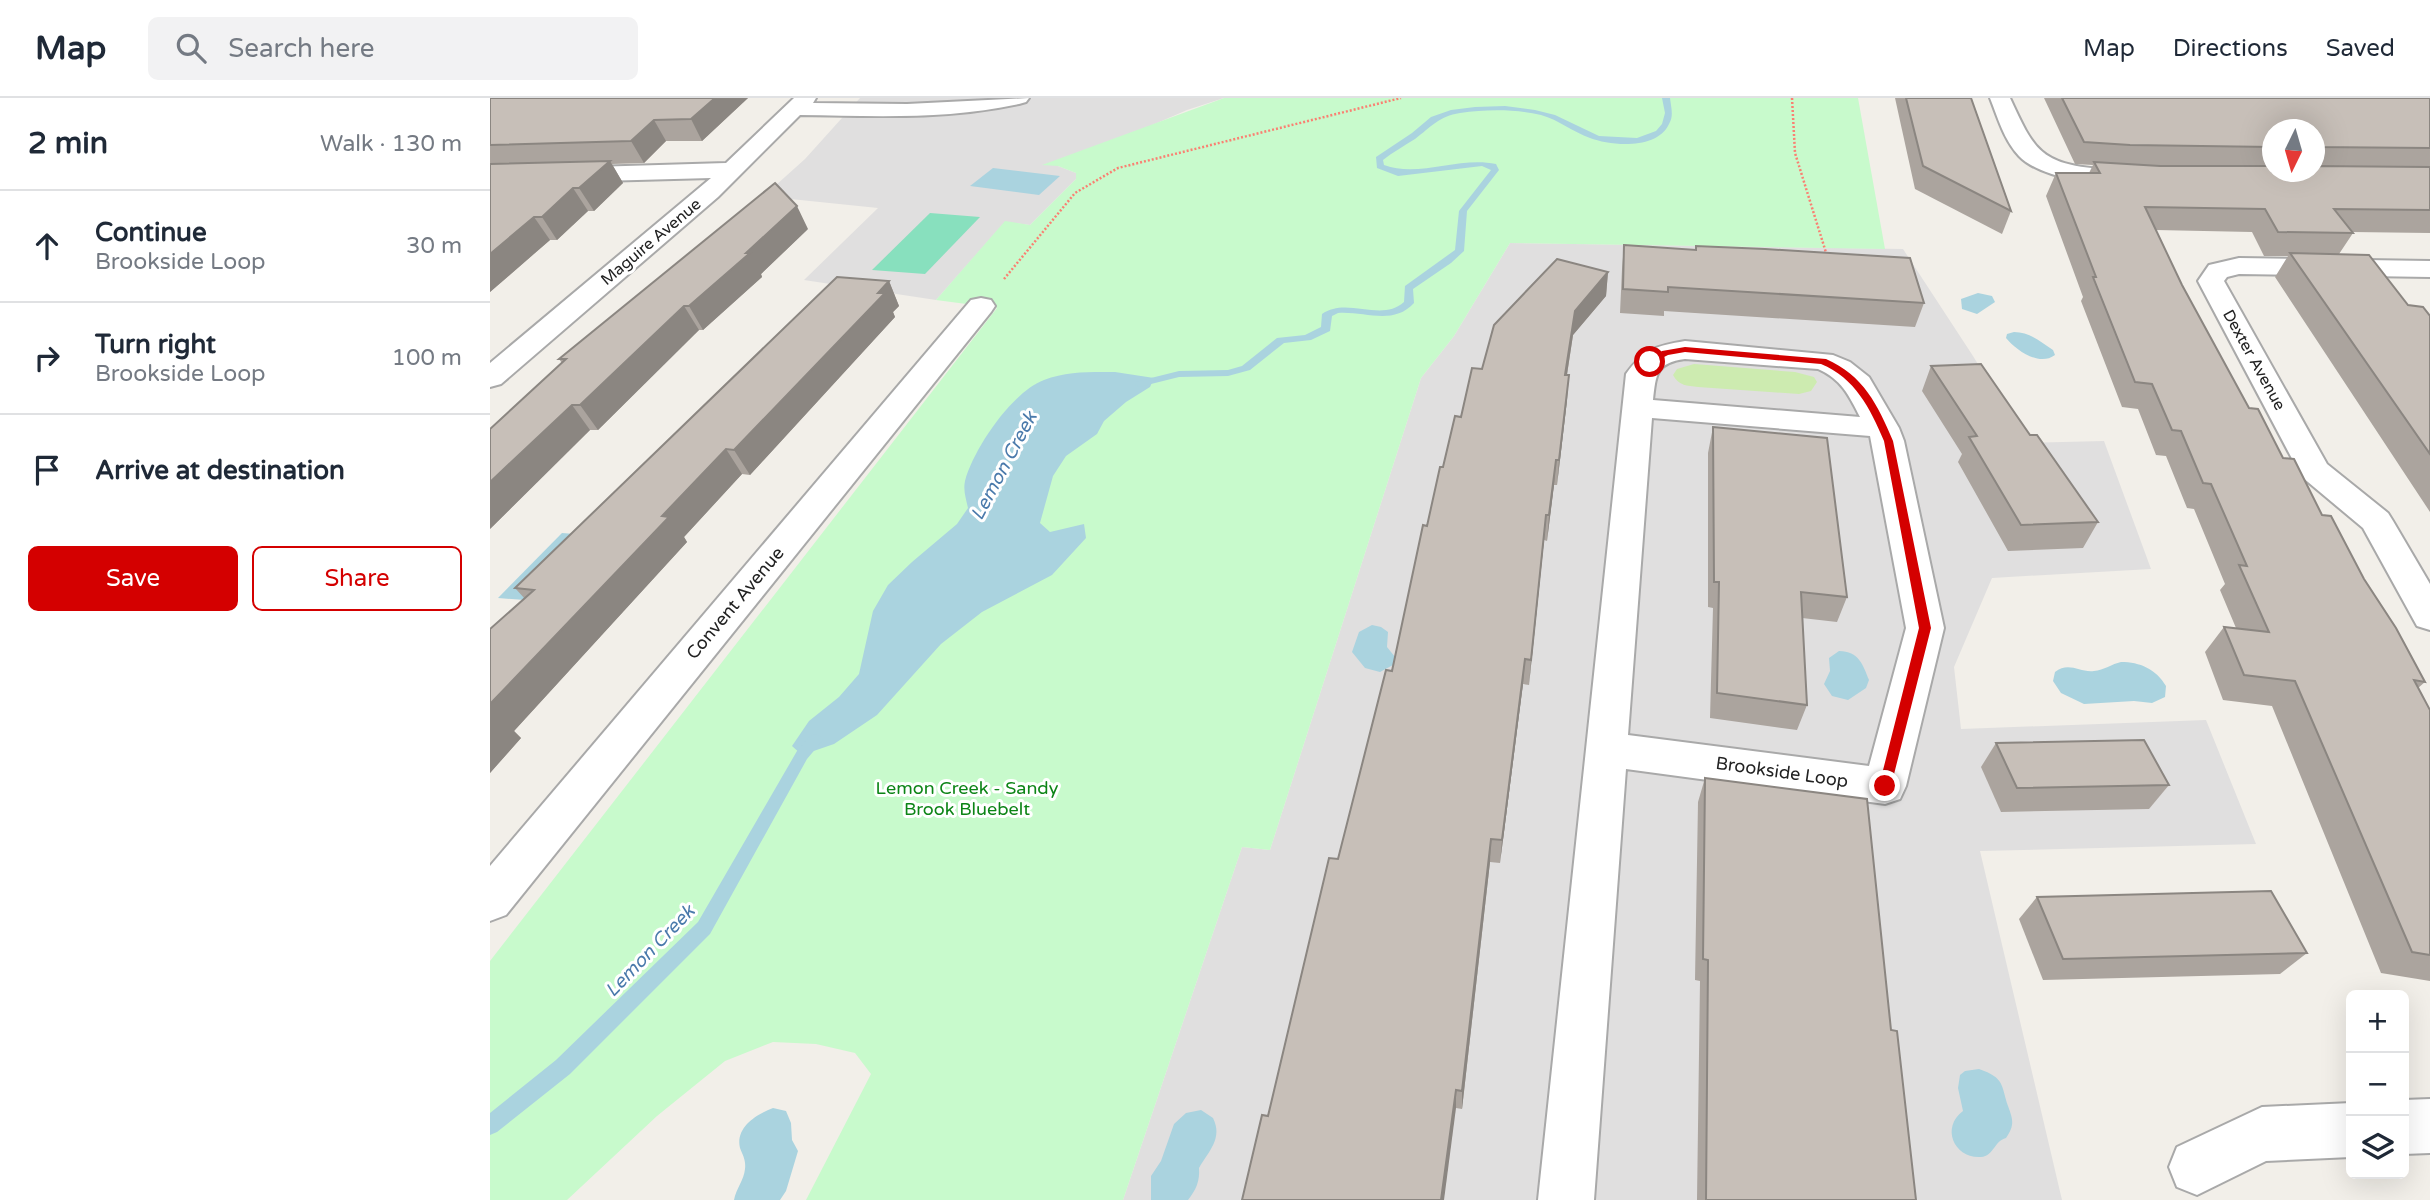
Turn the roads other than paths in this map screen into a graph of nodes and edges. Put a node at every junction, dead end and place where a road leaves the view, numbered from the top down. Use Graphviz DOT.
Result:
graph roads {
  1 [pos="1019,98"];
  2 [pos="2000,98"];
  3 [pos="990,102"];
  4 [pos="800,104"];
  5 [pos="733,170"];
  6 [pos="490,177"];
  7 [pos="2147,178"];
  8 [pos="2430,269"];
  9 [pos="981,306"];
  10 [pos="492,374"];
  11 [pos="1637,408"];
  12 [pos="1883,428"];
  13 [pos="2430,616"];
  14 [pos="1606,749"];
  15 [pos="490,900"];
  16 [pos="2430,1126"];
  17 [pos="2409,1127"];
  18 [pos="2346,1130"];
  19 [pos="2197,1167"];
  20 [pos="1566,1200"];
  1 -- 3 [label="street"];
  2 -- 7 [label="street"];
  3 -- 4 [label="street"];
  4 -- 5 [label="street, Maguire Avenue"];
  5 -- 6 [label="street"];
  5 -- 10 [label="street, Maguire Avenue"];
  8 -- 13 [label="street, Dexter Avenue"];
  9 -- 15 [label="street, Convent Avenue"];
  11 -- 12 [label="street"];
  11 -- 12 [label="street, Brookside Loop"];
  11 -- 14 [label="street, Brookside Loop"];
  12 -- 14 [label="street, Brookside Loop"];
  14 -- 20 [label="street, Brookside Loop"];
  16 -- 17 [label="street"];
  18 -- 19 [label="street"];
}
